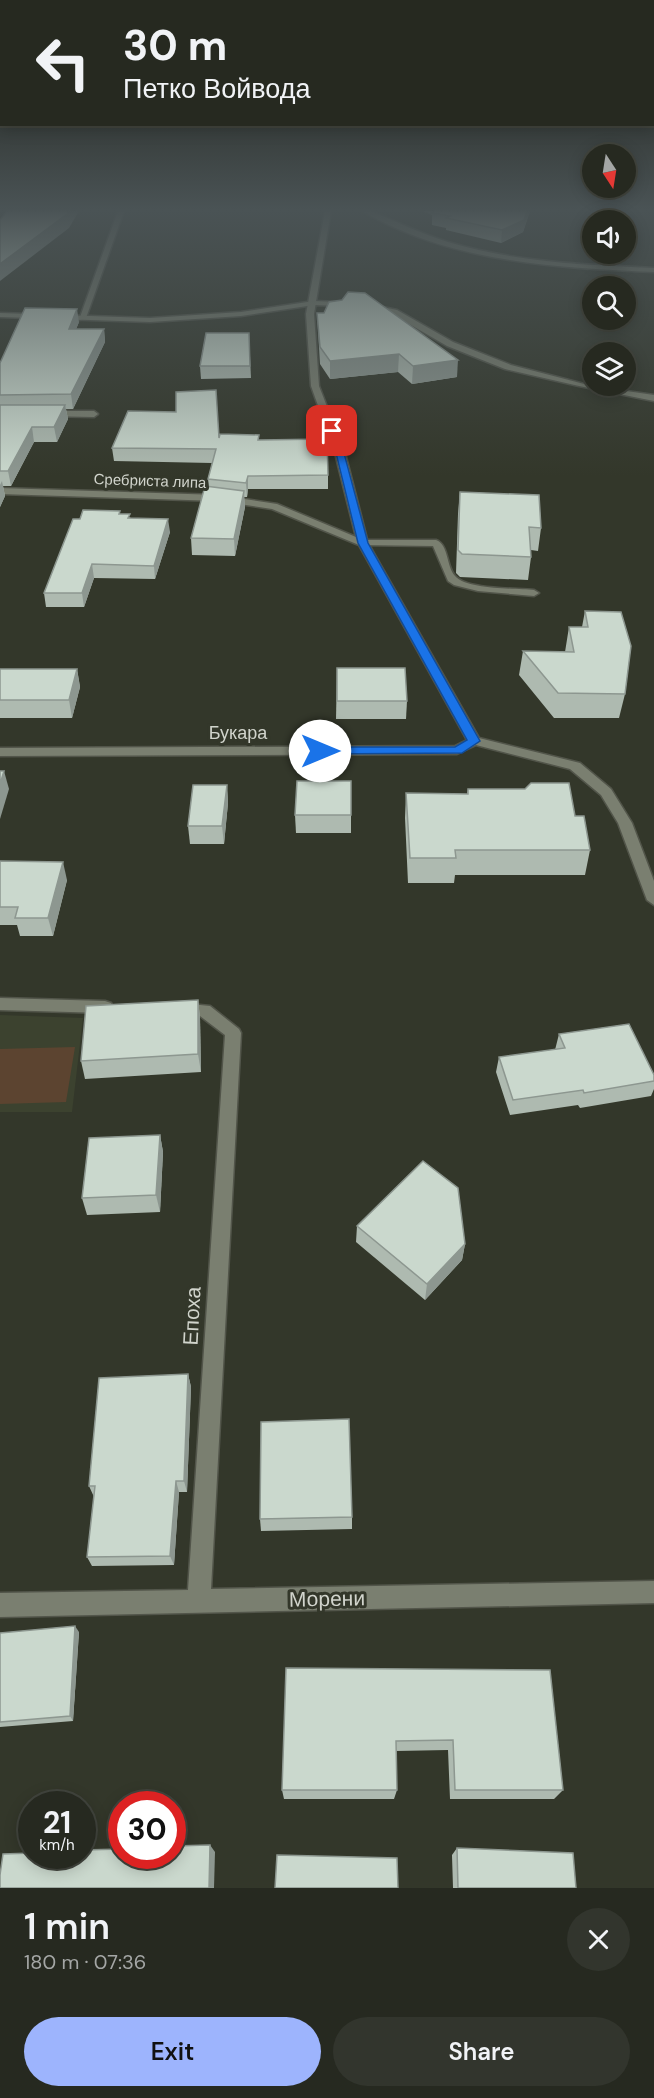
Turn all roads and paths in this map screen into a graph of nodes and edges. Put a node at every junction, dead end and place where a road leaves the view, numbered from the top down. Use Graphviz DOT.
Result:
graph roads {
  1 [pos="89,299"];
  2 [pos="315,299"];
  3 [pos="314,303"];
  4 [pos="0,315"];
  5 [pos="82,318"];
  6 [pos="654,398"];
  7 [pos="35,414"];
  8 [pos="94,414"];
  9 [pos="0,491"];
  10 [pos="363,543"];
  11 [pos="534,593"];
  12 [pos="474,741"];
  13 [pos="0,752"];
  14 [pos="654,900"];
  15 [pos="0,1004"];
  16 [pos="121,1007"];
  17 [pos="168,1009"];
  18 [pos="654,1592"];
  19 [pos="199,1601"];
  20 [pos="0,1605"];
  1 -- 5 [label="street"];
  2 -- 3 [label="street"];
  3 -- 5 [label="street"];
  3 -- 6 [label="street"];
  3 -- 10 [label="street"];
  4 -- 5 [label="street"];
  7 -- 8 [label="street"];
  9 -- 10 [label="street, Сребриста липа"];
  10 -- 11 [label="street"];
  10 -- 12 [label="street"];
  12 -- 13 [label="street, Букара"];
  12 -- 14 [label="street"];
  15 -- 16 [label="street"];
  17 -- 19 [label="street, Епоха"];
  18 -- 19 [label="street, Морени"];
  19 -- 20 [label="street, Морени"];
}
